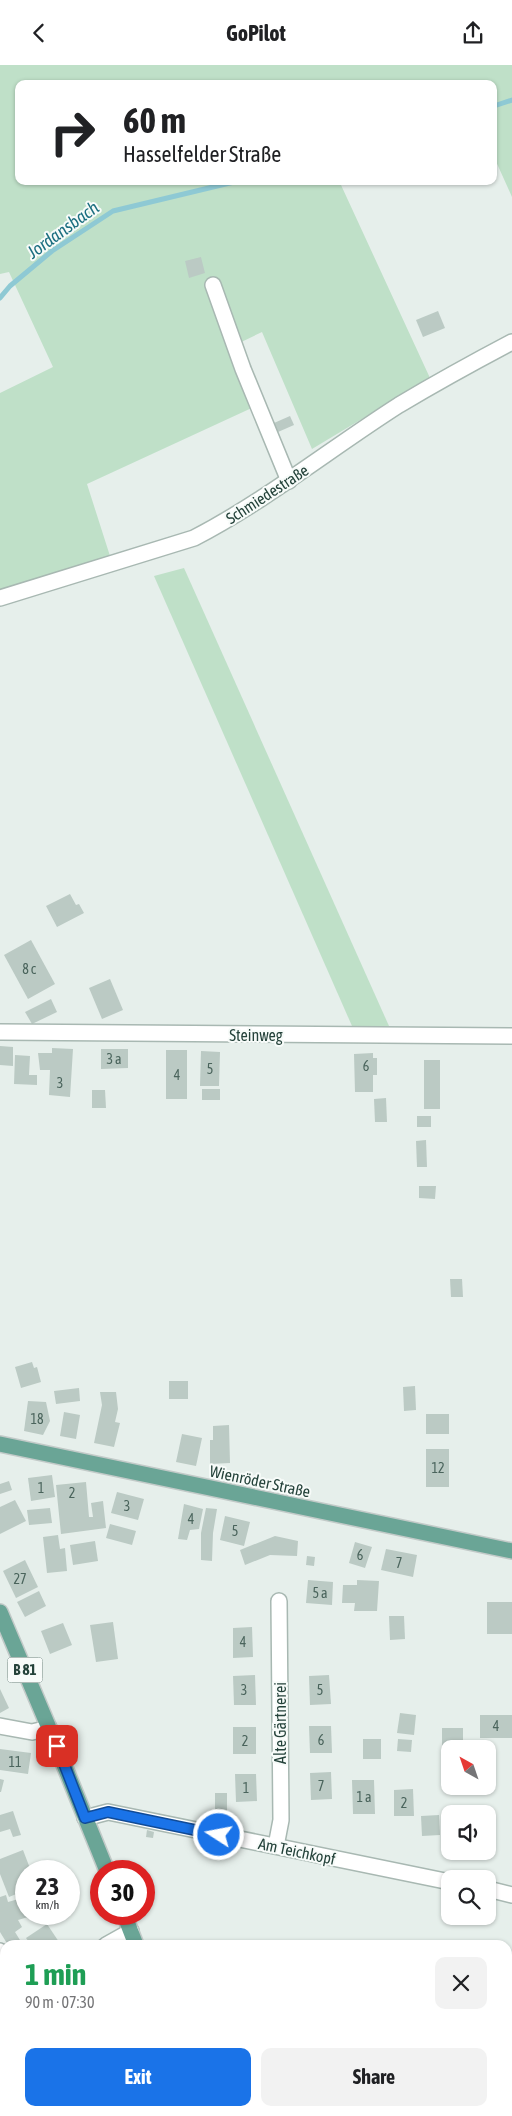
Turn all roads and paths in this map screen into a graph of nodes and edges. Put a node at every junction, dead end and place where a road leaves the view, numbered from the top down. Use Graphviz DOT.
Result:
graph roads {
  1 [pos="213,285"];
  2 [pos="512,342"];
  3 [pos="289,481"];
  4 [pos="0,598"];
  5 [pos="0,1032"];
  6 [pos="512,1036"];
  7 [pos="0,1444"];
  8 [pos="512,1551"];
  9 [pos="279,1601"];
  10 [pos="0,1612"];
  11 [pos="0,1726"];
  12 [pos="49,1728"];
  13 [pos="85,1818"];
  14 [pos="276,1846"];
  15 [pos="102,1860"];
  16 [pos="441,1880"];
  17 [pos="496,1891"];
  18 [pos="512,1895"];
  19 [pos="128,1925"];
  20 [pos="133,1938"];
  1 -- 3 [label="street"];
  2 -- 3 [label="street, Schmiedestraße"];
  3 -- 4 [label="street, Schmiedestraße"];
  5 -- 6 [label="street, Steinweg"];
  7 -- 8 [label="main road, Wienröder Straße"];
  9 -- 14 [label="street, Alte Gärtnerei"];
  10 -- 12 [label="main road, B 81"];
  11 -- 12 [label="street"];
  12 -- 13 [label="main road, B 81"];
  13 -- 14 [label="street, Am Teichkopf"];
  13 -- 15 [label="main road, B 81"];
  14 -- 16 [label="street, Am Teichkopf"];
  17 -- 18 [label="street"];
  19 -- 20 [label="main road"];
}
